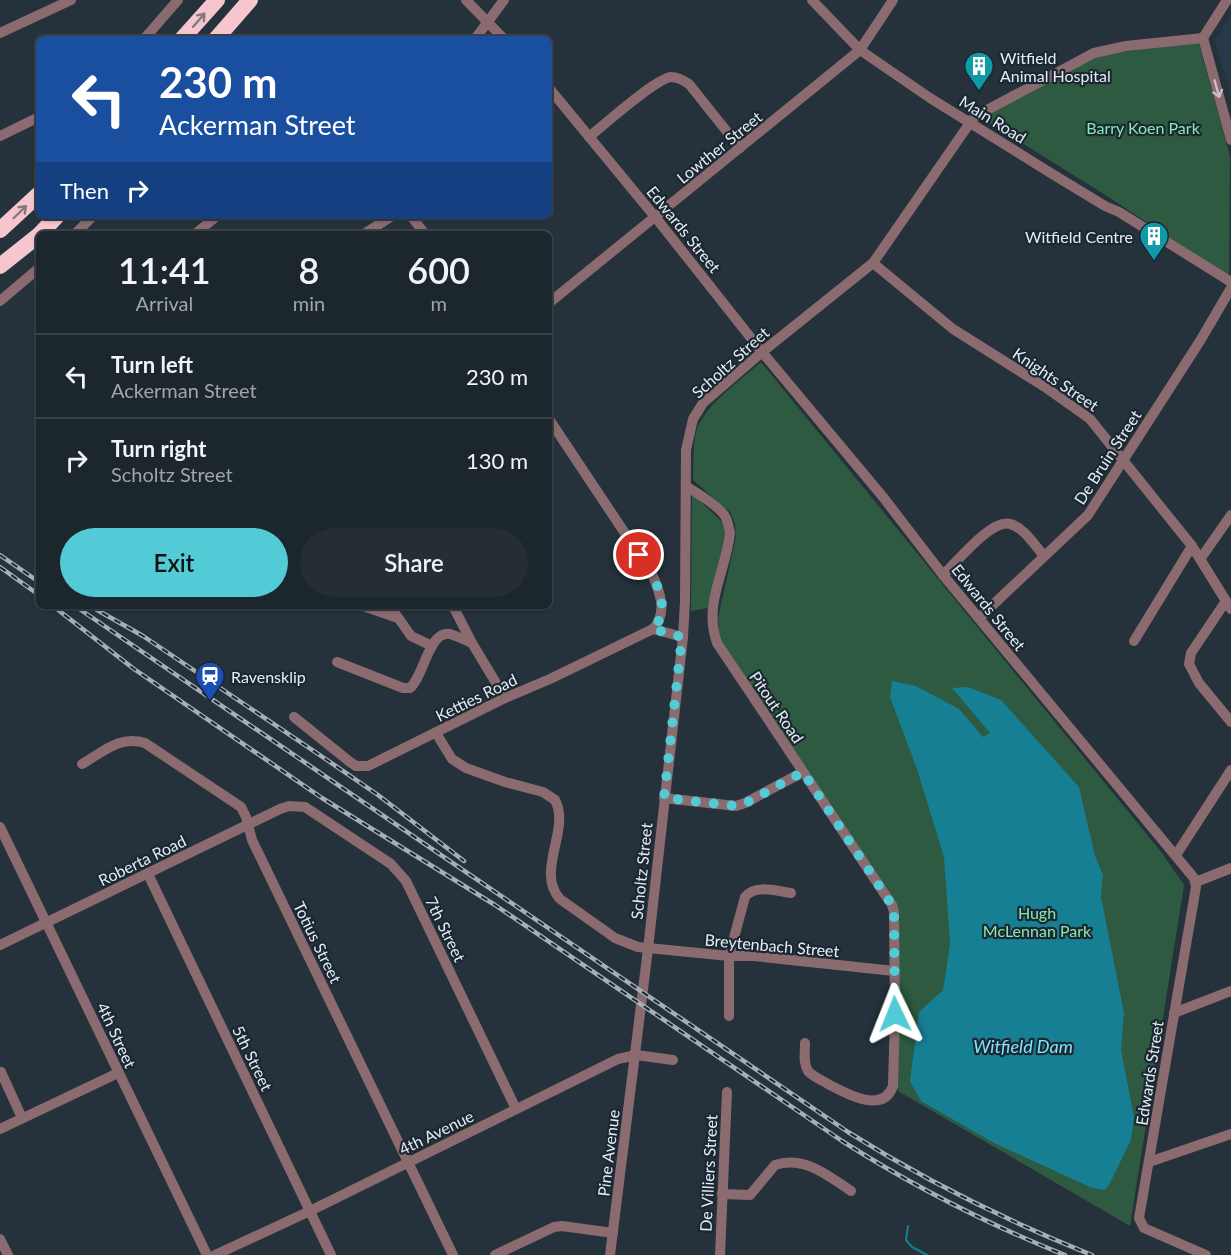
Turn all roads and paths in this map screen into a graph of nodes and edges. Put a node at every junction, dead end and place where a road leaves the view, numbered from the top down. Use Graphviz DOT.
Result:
graph roads {
  1 [pos="71,0"];
  2 [pos="178,0"];
  3 [pos="217,0"];
  4 [pos="250,0"];
  5 [pos="466,0"];
  6 [pos="504,0"];
  7 [pos="812,0"];
  8 [pos="893,0"];
  9 [pos="1227,0"];
  10 [pos="488,22"];
  11 [pos="0,33"];
  12 [pos="147,36"];
  13 [pos="185,36"];
  14 [pos="219,36"];
  15 [pos="477,36"];
  16 [pos="501,36"];
  17 [pos="1203,39"];
  18 [pos="860,47"];
  19 [pos="552,92"];
  20 [pos="36,118"];
  21 [pos="972,119"];
  22 [pos="0,136"];
  23 [pos="590,137"];
  24 [pos="1231,140"];
  25 [pos="740,148"];
  26 [pos="36,197"];
  27 [pos="656,218"];
  28 [pos="54,219"];
  29 [pos="90,219"];
  30 [pos="213,219"];
  31 [pos="387,219"];
  32 [pos="0,231"];
  33 [pos="43,231"];
  34 [pos="78,231"];
  35 [pos="199,231"];
  36 [pos="368,231"];
  37 [pos="36,237"];
  38 [pos="873,263"];
  39 [pos="0,266"];
  40 [pos="36,271"];
  41 [pos="1231,282"];
  42 [pos="1231,288"];
  43 [pos="0,301"];
  44 [pos="552,301"];
  45 [pos="762,352"];
  46 [pos="552,424"];
  47 [pos="1123,461"];
  48 [pos="687,487"];
  49 [pos="1231,516"];
  50 [pos="1192,546"];
  51 [pos="1044,556"];
  52 [pos="1201,558"];
  53 [pos="943,575"];
  54 [pos="1229,605"];
  55 [pos="372,609"];
  56 [pos="392,609"];
  57 [pos="455,609"];
  58 [pos="398,618"];
  59 [pos="979,618"];
  60 [pos="653,629"];
  61 [pos="682,637"];
  62 [pos="1134,641"];
  63 [pos="472,643"];
  64 [pos="432,646"];
  65 [pos="337,662"];
  66 [pos="505,698"];
  67 [pos="294,717"];
  68 [pos="1231,722"];
  69 [pos="436,733"];
  70 [pos="82,764"];
  71 [pos="1231,770"];
  72 [pos="803,772"];
  73 [pos="664,798"];
  74 [pos="298,805"];
  75 [pos="247,824"];
  76 [pos="1,832"];
  77 [pos="1176,855"];
  78 [pos="1231,868"];
  79 [pos="148,874"];
  80 [pos="1196,882"];
  81 [pos="791,893"];
  82 [pos="47,923"];
  83 [pos="0,945"];
  84 [pos="648,949"];
  85 [pos="729,956"];
  86 [pos="894,971"];
  87 [pos="1231,991"];
  88 [pos="1174,1013"];
  89 [pos="729,1016"];
  90 [pos="805,1043"];
  91 [pos="636,1055"];
  92 [pos="673,1060"];
  93 [pos="2,1072"];
  94 [pos="118,1073"];
  95 [pos="727,1092"];
  96 [pos="516,1109"];
  97 [pos="22,1118"];
  98 [pos="0,1129"];
  99 [pos="1231,1134"];
  100 [pos="1149,1162"];
  101 [pos="407,1163"];
  102 [pos="851,1191"];
  103 [pos="722,1194"];
  104 [pos="310,1211"];
  105 [pos="613,1233"];
  106 [pos="1,1241"];
  107 [pos="8,1255"];
  108 [pos="207,1255"];
  109 [pos="215,1255"];
  110 [pos="331,1255"];
  111 [pos="453,1255"];
  112 [pos="495,1255"];
  113 [pos="610,1255"];
  114 [pos="720,1255"];
  115 [pos="1206,1255"];
  1 -- 11 [label="street"];
  2 -- 12 [label="street"];
  13 -- 3 [label="highway, one-way"];
  4 -- 14 [label="highway"];
  5 -- 10 [label="street"];
  6 -- 10 [label="street"];
  7 -- 18 [label="street, Main Road"];
  8 -- 18 [label="street, Lowther Street"];
  9 -- 17 [label="street"];
  10 -- 15 [label="street"];
  10 -- 16 [label="street"];
  17 -- 21 [label="street, Scholtz Street"];
  17 -- 24 [label="street, one-way"];
  18 -- 21 [label="street, Main Road"];
  18 -- 25 [label="street, Lowther Street"];
  19 -- 23 [label="street, Edwards Street"];
  20 -- 22 [label="street"];
  21 -- 38 [label="street, Scholtz Street"];
  21 -- 41 [label="street, Main Road"];
  23 -- 25 [label="street"];
  23 -- 27 [label="street, Edwards Street"];
  25 -- 27 [label="street, Lowther Street"];
  32 -- 26 [label="highway, one-way"];
  27 -- 44 [label="street, Lowther Street"];
  27 -- 45 [label="street, Edwards Street"];
  28 -- 33 [label="highway"];
  29 -- 34 [label="street"];
  30 -- 35 [label="street"];
  31 -- 36 [label="street"];
  37 -- 39 [label="highway"];
  38 -- 45 [label="street, Scholtz Street"];
  38 -- 47 [label="street, Knights Street"];
  40 -- 43 [label="street"];
  42 -- 47 [label="street, De Bruin Street"];
  45 -- 48 [label="street, Scholtz Street"];
  45 -- 53 [label="street, Edwards Street"];
  46 -- 60 [label="street"];
  47 -- 50 [label="street, Knights Street"];
  47 -- 51 [label="street, De Bruin Street"];
  48 -- 61 [label="street, Scholtz Street"];
  48 -- 72 [label="street, Pitout Road"];
  49 -- 52 [label="street"];
  50 -- 52 [label="street, Knights Street"];
  50 -- 62 [label="street"];
  51 -- 53 [label="street"];
  51 -- 59 [label="street, De Bruin Street"];
  52 -- 54 [label="street, Knights Street"];
  53 -- 59 [label="street, Edwards Street"];
  54 -- 68 [label="street"];
  55 -- 58 [label="street"];
  56 -- 58 [label="street"];
  57 -- 63 [label="street"];
  58 -- 64 [label="street"];
  59 -- 77 [label="street, Edwards Street"];
  60 -- 61 [label="street"];
  60 -- 66 [label="street, Ketties Road"];
  61 -- 73 [label="street, Scholtz Street"];
  63 -- 64 [label="street"];
  63 -- 66 [label="street"];
  64 -- 65 [label="street"];
  66 -- 69 [label="street, Ketties Road"];
  67 -- 69 [label="street, Ketties Road"];
  69 -- 84 [label="street, Breytenbach Street"];
  70 -- 75 [label="street, Totius Street"];
  71 -- 77 [label="street"];
  72 -- 73 [label="street"];
  72 -- 86 [label="street, Pitout Road"];
  73 -- 84 [label="street, Scholtz Street"];
  74 -- 75 [label="street, Roberta Road"];
  74 -- 96 [label="street, 7th Street"];
  75 -- 79 [label="street, Roberta Road"];
  75 -- 101 [label="street, Totius Street"];
  76 -- 82 [label="street, 4th Street"];
  77 -- 80 [label="street, Edwards Street"];
  78 -- 80 [label="street"];
  79 -- 82 [label="street, Roberta Road"];
  79 -- 104 [label="street, 5th Street"];
  80 -- 88 [label="street, Edwards Street"];
  81 -- 85 [label="street"];
  82 -- 83 [label="street, Roberta Road"];
  82 -- 94 [label="street, 4th Street"];
  84 -- 85 [label="street, Breytenbach Street"];
  84 -- 91 [label="street, Scholtz Street"];
  85 -- 86 [label="street, Breytenbach Street"];
  85 -- 89 [label="street"];
  86 -- 90 [label="street, Pitout Road"];
  87 -- 88 [label="street"];
  88 -- 100 [label="street, Edwards Street"];
  91 -- 92 [label="street, 4th Avenue"];
  91 -- 96 [label="street, 4th Avenue"];
  91 -- 105 [label="street, Pine Avenue"];
  93 -- 97 [label="street"];
  94 -- 97 [label="street"];
  94 -- 108 [label="street, 4th Street"];
  95 -- 103 [label="street, De Villiers Street"];
  96 -- 101 [label="street, 4th Avenue"];
  97 -- 98 [label="street"];
  99 -- 100 [label="street"];
  100 -- 115 [label="street, Edwards Street"];
  101 -- 104 [label="street, 4th Avenue"];
  101 -- 111 [label="street, Totius Street"];
  102 -- 103 [label="street"];
  103 -- 114 [label="street, De Villiers Street"];
  104 -- 109 [label="street, 4th Avenue"];
  104 -- 110 [label="street, 5th Street"];
  105 -- 112 [label="street"];
  105 -- 113 [label="street, Pine Avenue"];
  106 -- 107 [label="street"];
}
